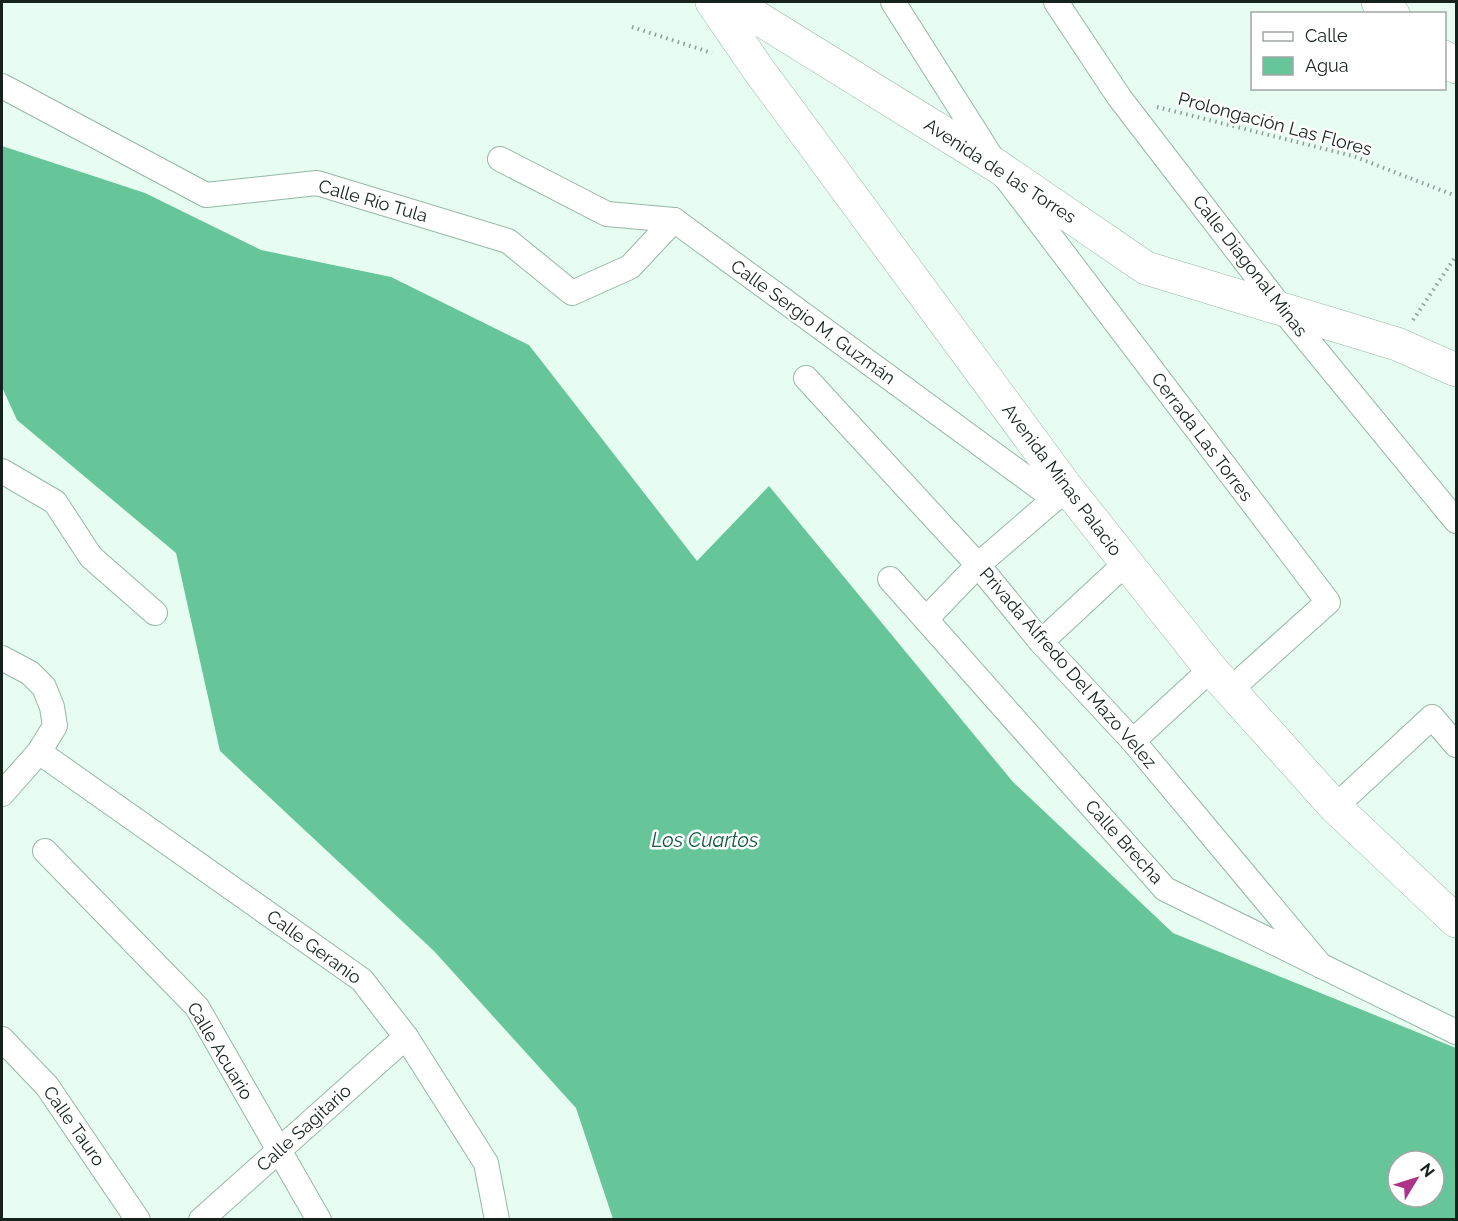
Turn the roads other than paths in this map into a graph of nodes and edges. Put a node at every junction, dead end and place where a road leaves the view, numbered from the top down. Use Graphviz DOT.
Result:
graph roads {
  1 [pos="712,2"];
  2 [pos="732,2"];
  3 [pos="893,2"];
  4 [pos="1056,2"];
  5 [pos="1378,2"];
  6 [pos="1390,12"];
  7 [pos="2,86"];
  8 [pos="500,159"];
  9 [pos="997,166"];
  10 [pos="674,220"];
  11 [pos="1282,309"];
  12 [pos="1456,370"];
  13 [pos="806,378"];
  14 [pos="2,471"];
  15 [pos="1061,494"];
  16 [pos="1456,521"];
  17 [pos="1126,563"];
  18 [pos="978,565"];
  19 [pos="890,579"];
  20 [pos="155,613"];
  21 [pos="926,619"];
  22 [pos="1041,642"];
  23 [pos="2,658"];
  24 [pos="1220,679"];
  25 [pos="1133,741"];
  26 [pos="1456,745"];
  27 [pos="39,752"];
  28 [pos="2,794"];
  29 [pos="1335,807"];
  30 [pos="45,851"];
  31 [pos="1456,921"];
  32 [pos="1321,966"];
  33 [pos="1456,1032"];
  34 [pos="406,1037"];
  35 [pos="2,1039"];
  36 [pos="278,1151"];
  37 [pos="138,1220"];
  38 [pos="201,1220"];
  39 [pos="319,1220"];
  40 [pos="497,1220"];
  1 -- 15 [label="main road, Avenida Minas Palacio"];
  2 -- 9 [label="main road, Avenida de las Torres"];
  3 -- 9 [label="street"];
  4 -- 11 [label="street, Calle Diagonal Minas"];
  5 -- 6 [label="main road"];
  7 -- 10 [label="street, Calle Río Tula"];
  8 -- 10 [label="street"];
  9 -- 11 [label="main road, Avenida de las Torres"];
  9 -- 24 [label="street, Cerrada Las Torres"];
  10 -- 15 [label="street, Calle Sergio M. Guzmán"];
  11 -- 12 [label="main road, Avenida de las Torres"];
  11 -- 16 [label="street, Calle Diagonal Minas"];
  13 -- 18 [label="street, Privada Alfredo Del Mazo Velez"];
  14 -- 20 [label="street"];
  15 -- 17 [label="main road, Avenida Minas Palacio"];
  15 -- 18 [label="street"];
  17 -- 22 [label="street"];
  17 -- 24 [label="main road, Avenida Minas Palacio"];
  18 -- 21 [label="street"];
  18 -- 22 [label="street, Privada Alfredo Del Mazo Velez"];
  19 -- 21 [label="street, Calle Brecha"];
  21 -- 32 [label="street, Calle Brecha"];
  22 -- 25 [label="street, Privada Alfredo Del Mazo Velez"];
  23 -- 27 [label="street"];
  24 -- 25 [label="street"];
  24 -- 29 [label="main road, Avenida Minas Palacio"];
  25 -- 32 [label="street, Privada Alfredo Del Mazo Velez"];
  26 -- 29 [label="street"];
  27 -- 28 [label="street"];
  27 -- 34 [label="street, Calle Geranio"];
  29 -- 31 [label="main road, Avenida Minas Palacio"];
  30 -- 36 [label="street, Calle Acuario"];
  32 -- 33 [label="street, Calle Brecha"];
  34 -- 36 [label="street, Calle Sagitario"];
  34 -- 40 [label="street, Calle Geranio"];
  35 -- 37 [label="street, Calle Tauro"];
  36 -- 38 [label="street, Calle Sagitario"];
  36 -- 39 [label="street, Calle Acuario"];
}
